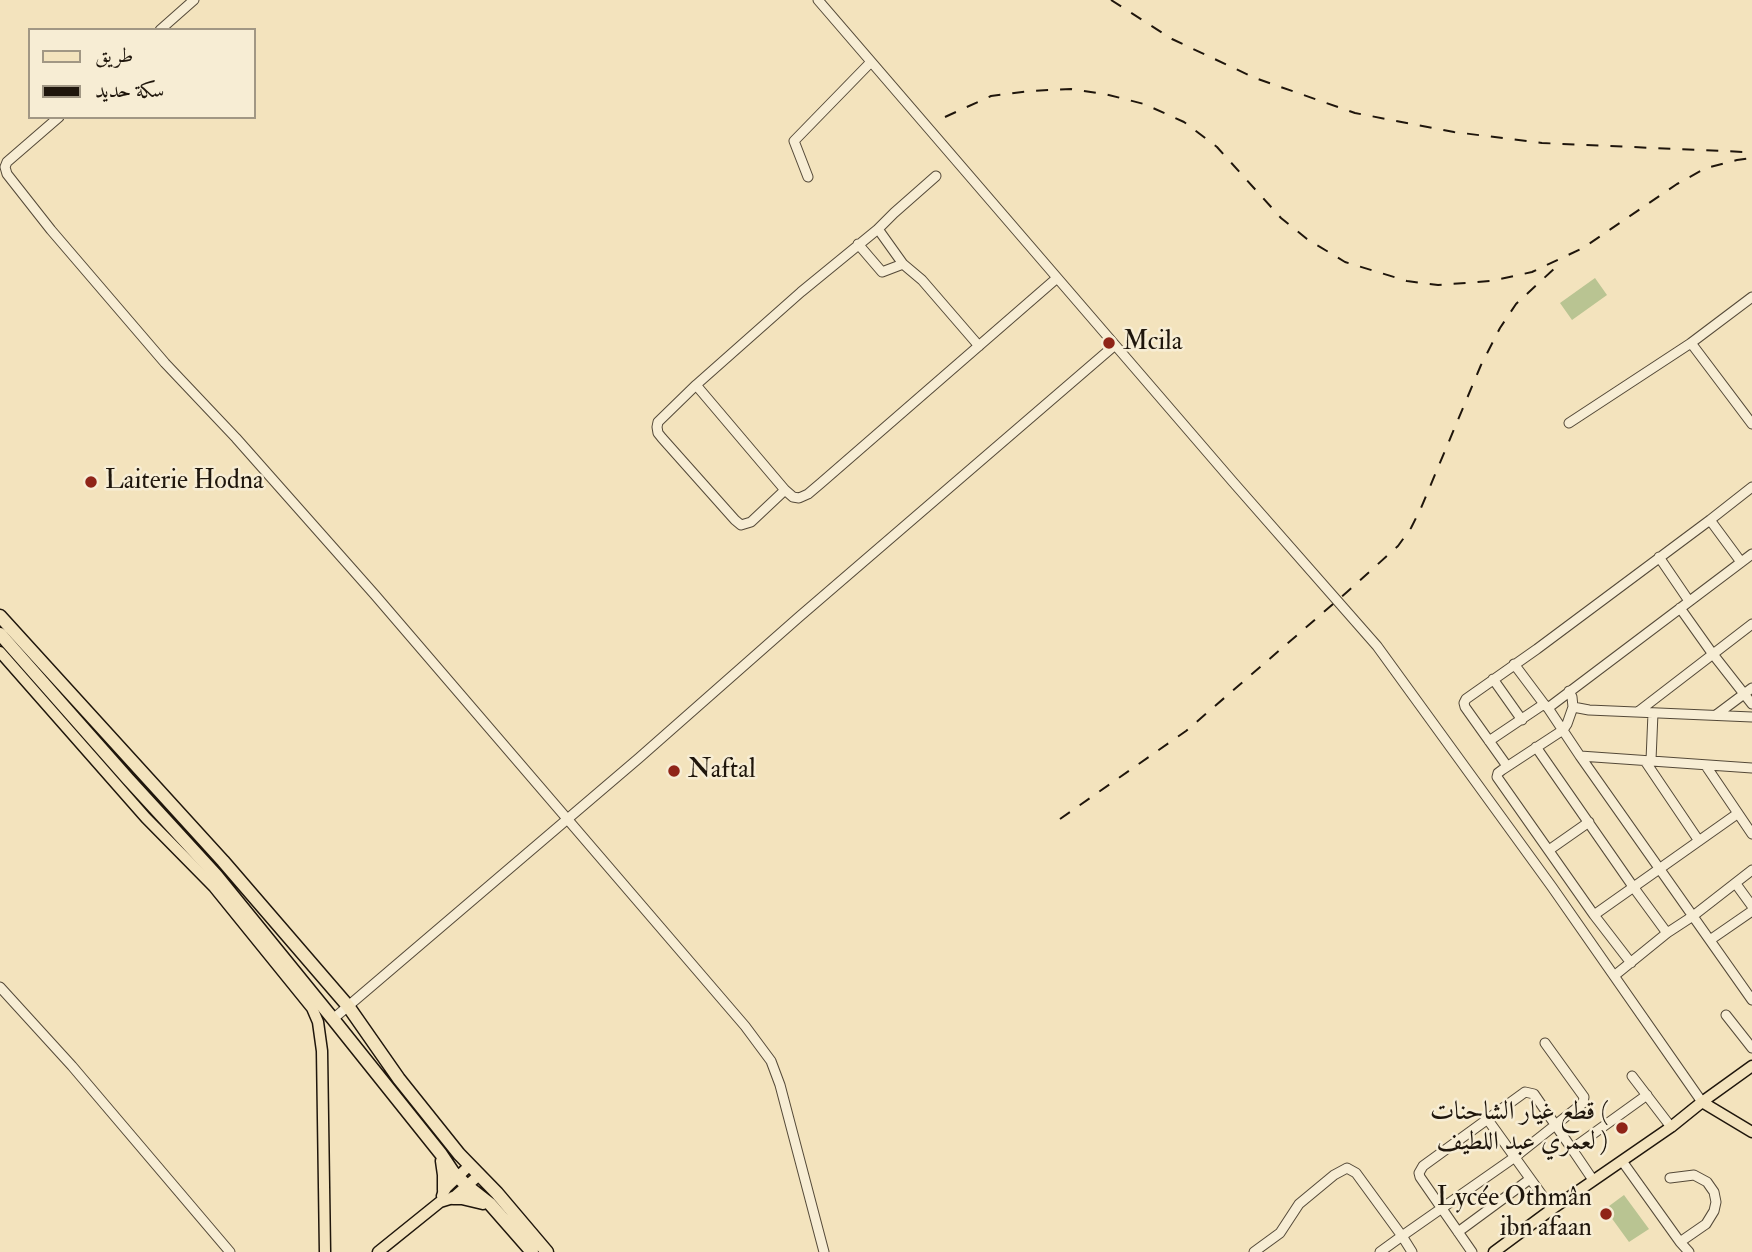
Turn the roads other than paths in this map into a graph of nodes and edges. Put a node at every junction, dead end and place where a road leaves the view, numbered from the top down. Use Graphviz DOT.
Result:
graph roads {
  1 [pos="194,0"];
  2 [pos="818,0"];
  3 [pos="162,28"];
  4 [pos="870,62"];
  5 [pos="57,119"];
  6 [pos="936,176"];
  7 [pos="808,177"];
  8 [pos="878,229"];
  9 [pos="858,244"];
  10 [pos="903,264"];
  11 [pos="1057,278"];
  12 [pos="1752,297"];
  13 [pos="1691,343"];
  14 [pos="1115,345"];
  15 [pos="979,346"];
  16 [pos="696,384"];
  17 [pos="1569,423"];
  18 [pos="1752,424"];
  19 [pos="1752,487"];
  20 [pos="785,490"];
  21 [pos="1710,520"];
  22 [pos="1752,554"];
  23 [pos="1659,557"];
  24 [pos="1741,562"];
  25 [pos="1689,601"];
  26 [pos="1680,608"];
  27 [pos="0,615"];
  28 [pos="1752,624"];
  29 [pos="0,634"];
  30 [pos="0,652"];
  31 [pos="1712,653"];
  32 [pos="1514,664"];
  33 [pos="1493,679"];
  34 [pos="1569,691"];
  35 [pos="1748,691"];
  36 [pos="1752,704"];
  37 [pos="1546,706"];
  38 [pos="1573,707"];
  39 [pos="1639,711"];
  40 [pos="1653,713"];
  41 [pos="1716,715"];
  42 [pos="1752,717"];
  43 [pos="1522,720"];
  44 [pos="1563,730"];
  45 [pos="1489,741"];
  46 [pos="1536,747"];
  47 [pos="1580,756"];
  48 [pos="1648,761"];
  49 [pos="1507,766"];
  50 [pos="1706,766"];
  51 [pos="1752,768"];
  52 [pos="1737,814"];
  53 [pos="567,819"];
  54 [pos="1589,822"];
  55 [pos="1752,834"];
  56 [pos="1699,841"];
  57 [pos="1549,850"];
  58 [pos="1660,868"];
  59 [pos="1752,870"];
  60 [pos="1735,884"];
  61 [pos="1634,888"];
  62 [pos="1752,906"];
  63 [pos="1752,911"];
  64 [pos="1594,915"];
  65 [pos="1693,916"];
  66 [pos="1667,933"];
  67 [pos="1710,940"];
  68 [pos="1631,962"];
  69 [pos="1614,976"];
  70 [pos="0,987"];
  71 [pos="1752,1000"];
  72 [pos="348,1006"];
  73 [pos="1726,1015"];
  74 [pos="333,1019"];
  75 [pos="1545,1043"];
  76 [pos="1752,1048"];
  77 [pos="1752,1066"];
  78 [pos="1632,1076"];
  79 [pos="1647,1095"];
  80 [pos="1702,1102"];
  81 [pos="1488,1120"];
  82 [pos="1555,1126"];
  83 [pos="1671,1127"];
  84 [pos="1752,1132"];
  85 [pos="1572,1149"];
  86 [pos="441,1154"];
  87 [pos="1515,1157"];
  88 [pos="1622,1161"];
  89 [pos="470,1164"];
  90 [pos="479,1175"];
  91 [pos="457,1176"];
  92 [pos="1530,1178"];
  93 [pos="1670,1178"];
  94 [pos="1593,1180"];
  95 [pos="467,1186"];
  96 [pos="446,1197"];
  97 [pos="490,1204"];
  98 [pos="1442,1207"];
  99 [pos="1552,1209"];
  100 [pos="1458,1232"];
  101 [pos="1402,1236"];
  102 [pos="1681,1242"];
  103 [pos="327,1249"];
  104 [pos="230,1252"];
  105 [pos="378,1252"];
  106 [pos="532,1252"];
  107 [pos="547,1252"];
  108 [pos="824,1252"];
  109 [pos="1254,1252"];
  110 [pos="1380,1252"];
  111 [pos="1412,1252"];
  112 [pos="1472,1252"];
  113 [pos="1494,1252"];
  114 [pos="1689,1252"];
  1 -- 3 [label="street"];
  2 -- 4 [label="street"];
  4 -- 7 [label="street"];
  4 -- 11 [label="street"];
  5 -- 53 [label="street"];
  6 -- 8 [label="street"];
  8 -- 9 [label="street"];
  8 -- 10 [label="street"];
  9 -- 10 [label="street"];
  9 -- 16 [label="street"];
  10 -- 15 [label="street"];
  11 -- 14 [label="street"];
  11 -- 15 [label="street"];
  12 -- 13 [label="street"];
  13 -- 17 [label="street"];
  13 -- 18 [label="street"];
  14 -- 53 [label="street"];
  14 -- 69 [label="street"];
  15 -- 20 [label="street"];
  16 -- 20 [label="street"];
  16 -- 20 [label="street"];
  19 -- 21 [label="street"];
  21 -- 23 [label="street"];
  21 -- 24 [label="street"];
  22 -- 24 [label="street"];
  23 -- 25 [label="street"];
  23 -- 32 [label="street"];
  24 -- 25 [label="street"];
  25 -- 26 [label="street"];
  26 -- 31 [label="street"];
  26 -- 34 [label="street"];
  27 -- 72 [label="highway"];
  28 -- 31 [label="street"];
  29 -- 74 [label="highway"];
  30 -- 103 [label="main road"];
  31 -- 35 [label="street"];
  31 -- 39 [label="street"];
  32 -- 33 [label="street"];
  32 -- 37 [label="street"];
  33 -- 43 [label="street"];
  33 -- 45 [label="street"];
  34 -- 37 [label="street"];
  34 -- 38 [label="street"];
  35 -- 36 [label="street"];
  35 -- 41 [label="street"];
  37 -- 43 [label="street"];
  37 -- 44 [label="street"];
  38 -- 39 [label="street"];
  38 -- 44 [label="street"];
  39 -- 40 [label="street"];
  40 -- 41 [label="street"];
  40 -- 48 [label="street"];
  41 -- 42 [label="street"];
  43 -- 45 [label="street"];
  44 -- 46 [label="street"];
  44 -- 47 [label="street"];
  45 -- 49 [label="street"];
  46 -- 49 [label="street"];
  46 -- 54 [label="street"];
  47 -- 48 [label="street"];
  47 -- 58 [label="street"];
  48 -- 50 [label="street"];
  48 -- 56 [label="street"];
  49 -- 57 [label="street"];
  50 -- 51 [label="street"];
  50 -- 52 [label="street"];
  52 -- 55 [label="street"];
  52 -- 56 [label="street"];
  53 -- 72 [label="street"];
  53 -- 108 [label="street"];
  54 -- 57 [label="street"];
  54 -- 61 [label="street"];
  56 -- 58 [label="street"];
  57 -- 64 [label="street"];
  58 -- 61 [label="street"];
  58 -- 65 [label="street"];
  59 -- 60 [label="street"];
  60 -- 62 [label="street"];
  60 -- 65 [label="street"];
  61 -- 64 [label="street"];
  61 -- 66 [label="street"];
  63 -- 67 [label="street"];
  64 -- 68 [label="street"];
  65 -- 66 [label="street"];
  65 -- 67 [label="street"];
  66 -- 68 [label="street"];
  67 -- 71 [label="street"];
  68 -- 69 [label="street"];
  69 -- 80 [label="street"];
  70 -- 104 [label="street"];
  72 -- 74 [label="street"];
  72 -- 89 [label="highway"];
  73 -- 76 [label="street"];
  74 -- 86 [label="highway"];
  75 -- 82 [label="street"];
  77 -- 80 [label="main road"];
  78 -- 79 [label="street"];
  79 -- 83 [label="street"];
  79 -- 85 [label="street"];
  80 -- 83 [label="main road"];
  80 -- 84 [label="main road"];
  81 -- 82 [label="street"];
  81 -- 87 [label="street"];
  81 -- 98 [label="street"];
  82 -- 85 [label="street"];
  82 -- 87 [label="street"];
  83 -- 88 [label="main road"];
  85 -- 94 [label="street"];
  86 -- 91 [label="highway"];
  86 -- 96 [label="highway"];
  87 -- 92 [label="street"];
  87 -- 98 [label="street"];
  88 -- 94 [label="main road"];
  88 -- 102 [label="street"];
  89 -- 90 [label="highway"];
  89 -- 91 [label="main road"];
  90 -- 95 [label="main road"];
  90 -- 107 [label="highway"];
  91 -- 95 [label="highway"];
  91 -- 96 [label="main road"];
  92 -- 99 [label="street"];
  92 -- 100 [label="street"];
  93 -- 102 [label="street"];
  94 -- 99 [label="main road"];
  95 -- 96 [label="main road"];
  95 -- 97 [label="highway"];
  96 -- 97 [label="highway"];
  96 -- 105 [label="main road"];
  97 -- 106 [label="highway"];
  98 -- 100 [label="street"];
  98 -- 101 [label="street"];
  99 -- 113 [label="main road"];
  100 -- 112 [label="street"];
  101 -- 109 [label="street"];
  101 -- 110 [label="street"];
  101 -- 111 [label="street"];
  102 -- 114 [label="street"];
}
